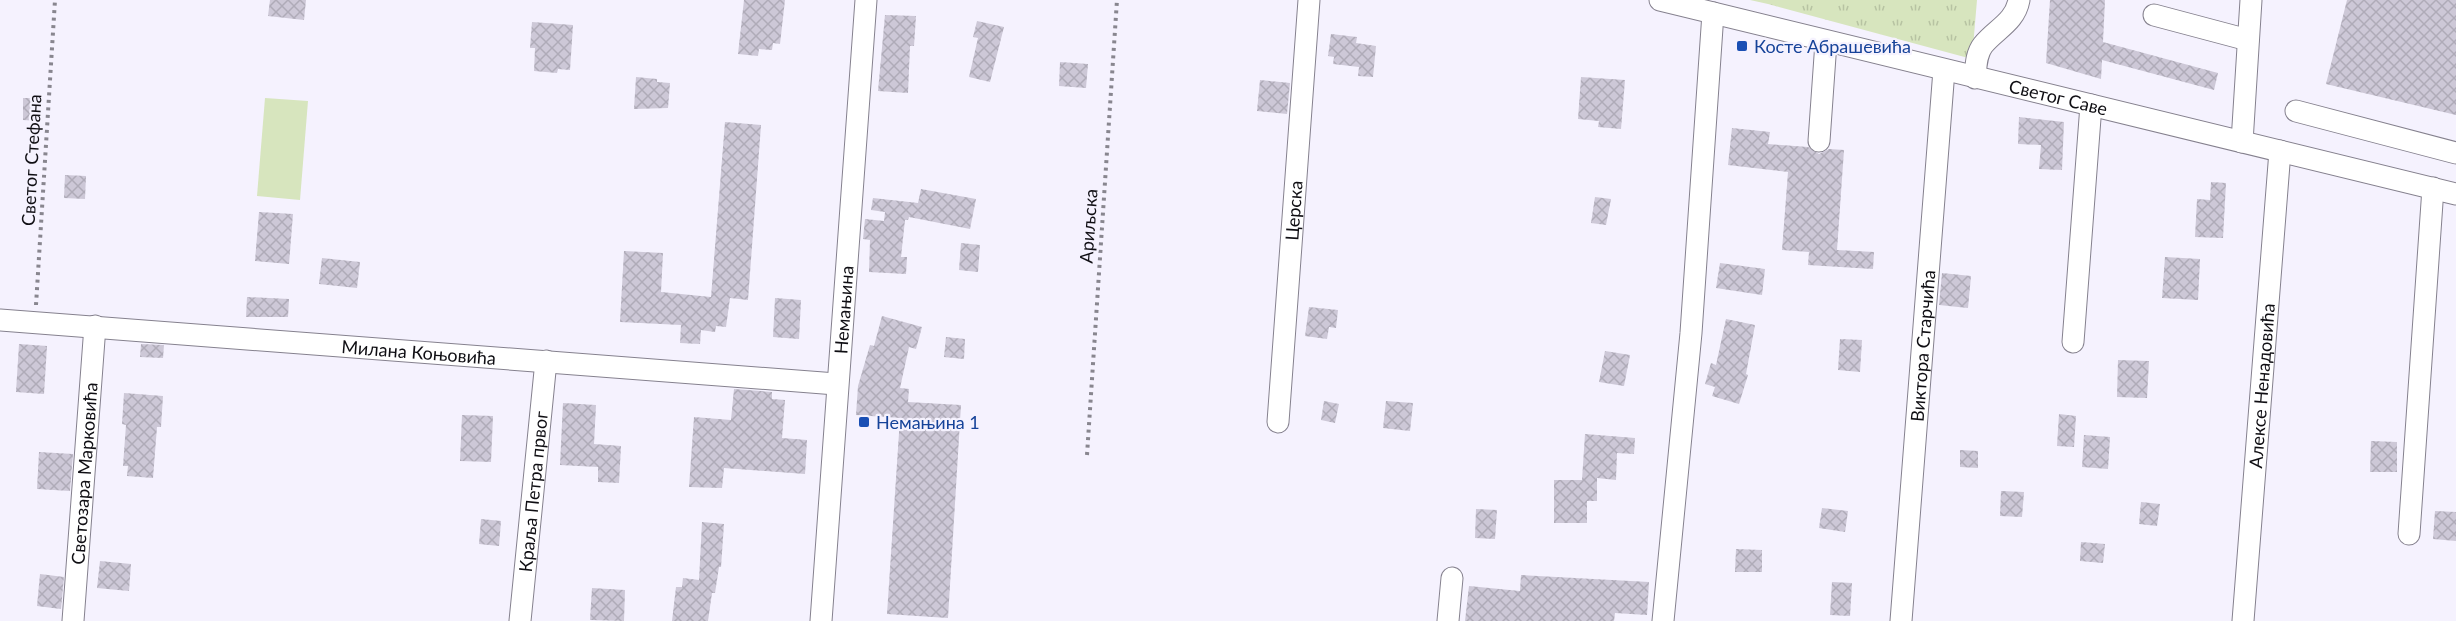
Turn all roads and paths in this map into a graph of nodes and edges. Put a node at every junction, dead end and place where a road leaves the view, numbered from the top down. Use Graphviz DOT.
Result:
graph roads {
  1 [pos="55,0"];
  2 [pos="866,0"];
  3 [pos="1117,0"];
  4 [pos="1309,0"];
  5 [pos="1660,0"];
  6 [pos="2019,0"];
  7 [pos="2251,0"];
  8 [pos="1713,13"];
  9 [pos="2154,15"];
  10 [pos="2248,40"];
  11 [pos="1826,42"];
  12 [pos="1944,70"];
  13 [pos="1975,78"];
  14 [pos="2091,105"];
  15 [pos="2296,111"];
  16 [pos="1819,141"];
  17 [pos="2242,142"];
  18 [pos="2280,151"];
  19 [pos="2456,153"];
  20 [pos="2433,188"];
  21 [pos="2456,194"];
  22 [pos="0,320"];
  23 [pos="35,322"];
  24 [pos="95,326"];
  25 [pos="2073,342"];
  26 [pos="546,361"];
  27 [pos="836,384"];
  28 [pos="1278,422"];
  29 [pos="1087,454"];
  30 [pos="2409,534"];
  31 [pos="1452,578"];
  32 [pos="73,621"];
  33 [pos="520,621"];
  34 [pos="821,621"];
  35 [pos="1449,621"];
  36 [pos="1664,621"];
  37 [pos="1901,621"];
  38 [pos="2242,621"];
  1 -- 23 [label="path, Светог Стефана"];
  2 -- 27 [label="street, Немањина"];
  3 -- 29 [label="path, Ариљска"];
  4 -- 28 [label="street, Церска"];
  5 -- 8 [label="street, Светог Саве"];
  6 -- 13 [label="street"];
  7 -- 10 [label="street"];
  8 -- 11 [label="street, Светог Саве"];
  8 -- 36 [label="street"];
  9 -- 10 [label="street"];
  10 -- 17 [label="street"];
  11 -- 12 [label="street, Светог Саве"];
  11 -- 16 [label="street"];
  12 -- 13 [label="street, Светог Саве"];
  12 -- 37 [label="street, Виктора Старчића"];
  13 -- 14 [label="street, Светог Саве"];
  14 -- 17 [label="street, Светог Саве"];
  14 -- 25 [label="street"];
  15 -- 19 [label="street"];
  17 -- 18 [label="street, Светог Саве"];
  18 -- 20 [label="street, Светог Саве"];
  18 -- 38 [label="street, Алексе Ненадовића"];
  20 -- 21 [label="street, Светог Саве"];
  20 -- 30 [label="street"];
  22 -- 23 [label="street, Милана Коњовића"];
  23 -- 24 [label="street, Милана Коњовића"];
  24 -- 26 [label="street, Милана Коњовића"];
  24 -- 32 [label="street, Светозара Марковића"];
  26 -- 27 [label="street, Милана Коњовића"];
  26 -- 33 [label="street, Краља Петра првог"];
  27 -- 34 [label="street, Немањина"];
  31 -- 35 [label="street"];
}
